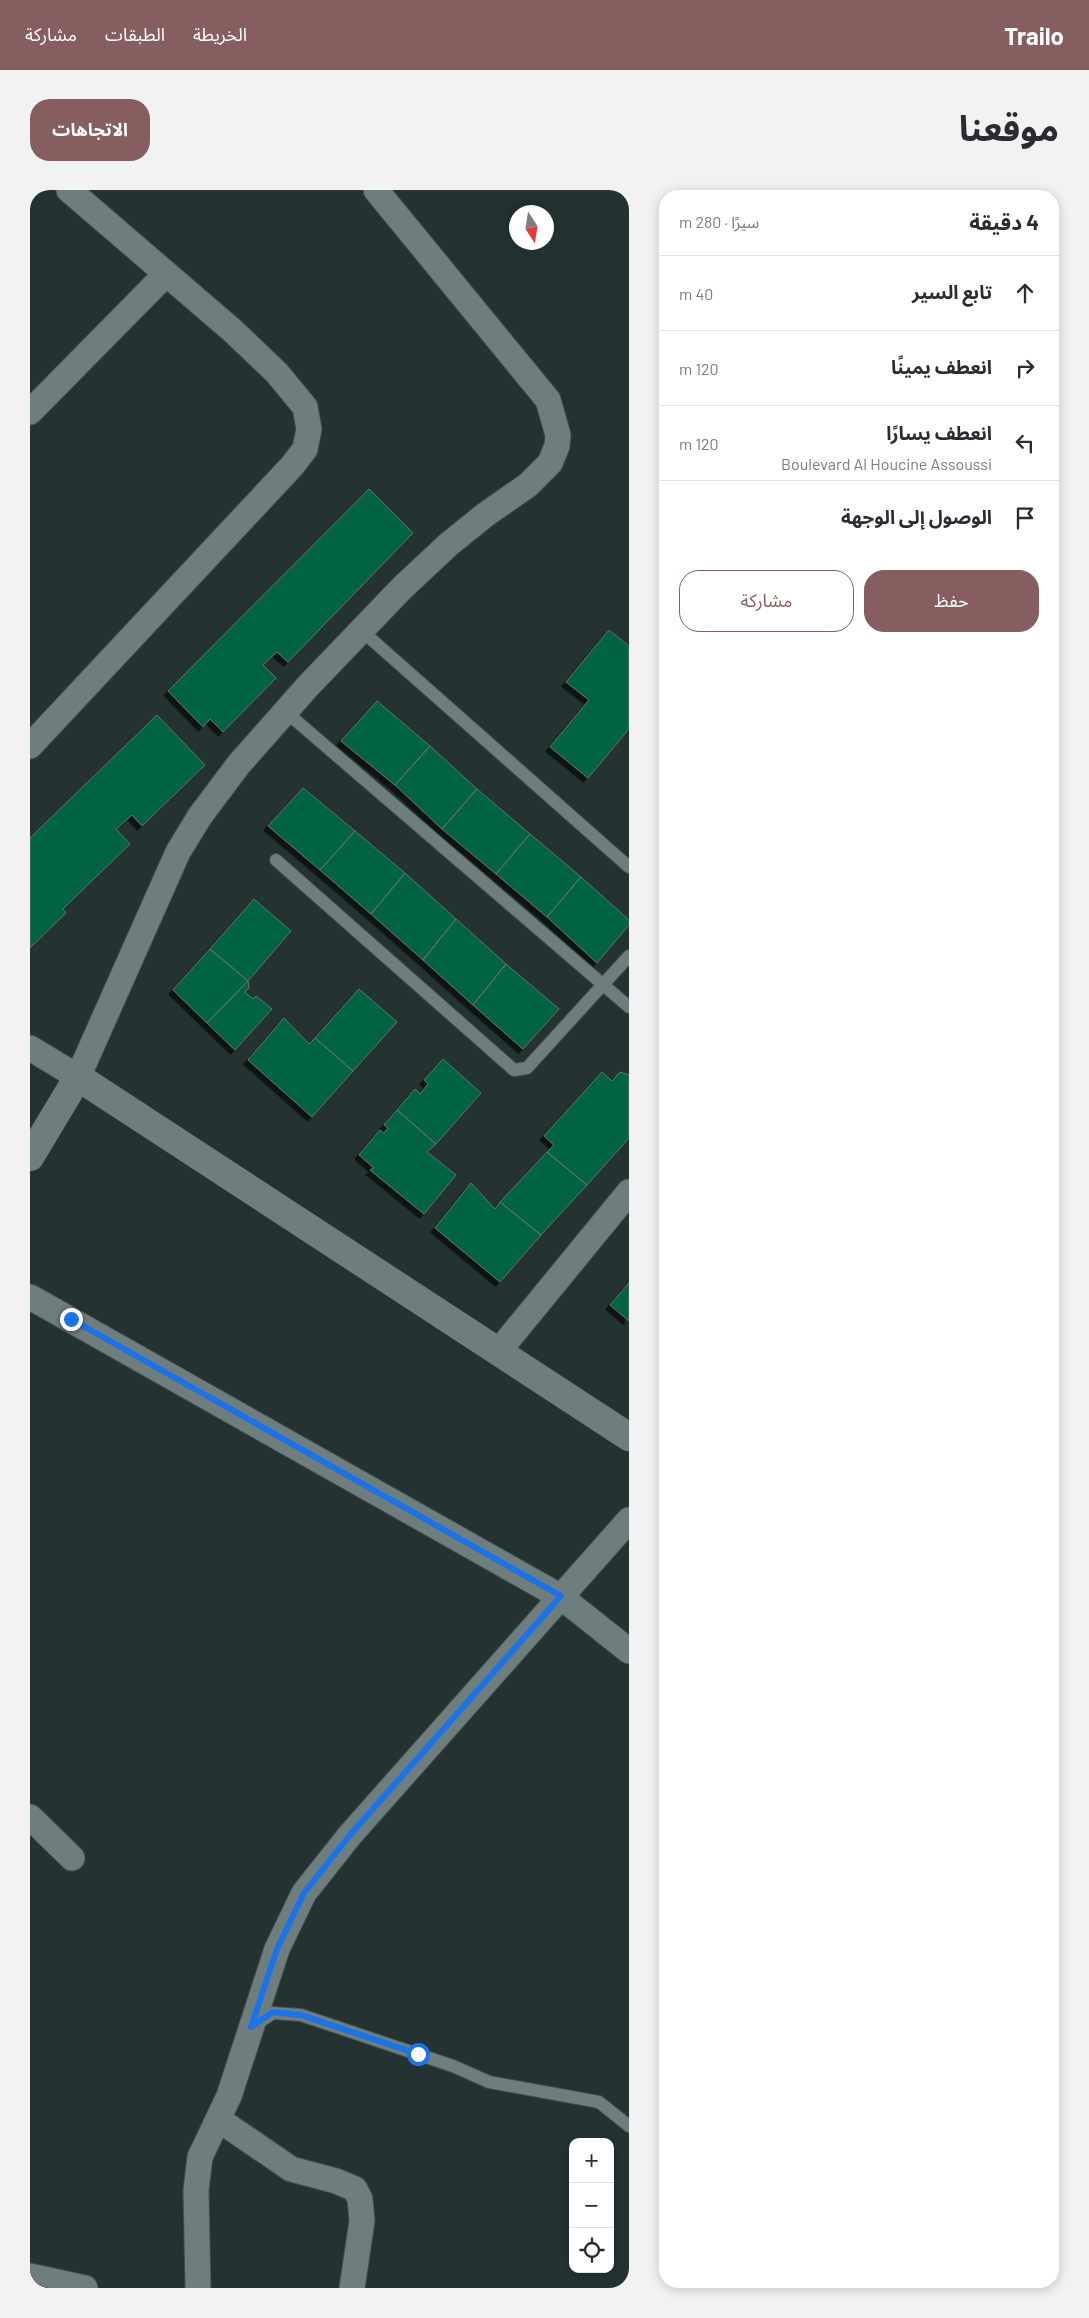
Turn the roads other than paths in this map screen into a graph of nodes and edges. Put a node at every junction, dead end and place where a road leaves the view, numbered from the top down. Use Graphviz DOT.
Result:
graph roads {
  1 [pos="69,190"];
  2 [pos="376,190"];
  3 [pos="166,274"];
  4 [pos="30,412"];
  5 [pos="362,631"];
  6 [pos="286,712"];
  7 [pos="30,746"];
  8 [pos="276,860"];
  9 [pos="629,867"];
  10 [pos="629,956"];
  11 [pos="605,985"];
  12 [pos="629,1007"];
  13 [pos="30,1048"];
  14 [pos="78,1077"];
  15 [pos="30,1157"];
  16 [pos="629,1192"];
  17 [pos="30,1297"];
  18 [pos="498,1352"];
  19 [pos="629,1437"];
  20 [pos="629,1520"];
  21 [pos="561,1596"];
  22 [pos="629,1651"];
  23 [pos="30,1817"];
  24 [pos="72,1858"];
  25 [pos="251,2027"];
  26 [pos="218,2119"];
  27 [pos="629,2126"];
  28 [pos="30,2276"];
  29 [pos="84,2288"];
  30 [pos="198,2288"];
  31 [pos="352,2288"];
  1 -- 3 [label="street"];
  2 -- 5 [label="street"];
  3 -- 4 [label="street"];
  3 -- 7 [label="street"];
  5 -- 6 [label="street"];
  5 -- 9 [label="lane"];
  6 -- 11 [label="lane"];
  6 -- 14 [label="street"];
  8 -- 11 [label="lane"];
  10 -- 11 [label="lane"];
  11 -- 12 [label="lane"];
  13 -- 14 [label="street"];
  14 -- 15 [label="street"];
  14 -- 18 [label="street"];
  16 -- 18 [label="street"];
  17 -- 21 [label="street"];
  18 -- 19 [label="street"];
  20 -- 21 [label="street"];
  21 -- 22 [label="street"];
  21 -- 25 [label="street"];
  23 -- 24 [label="street"];
  25 -- 26 [label="street"];
  25 -- 27 [label="lane"];
  26 -- 30 [label="street"];
  26 -- 31 [label="street"];
  28 -- 29 [label="street"];
}
